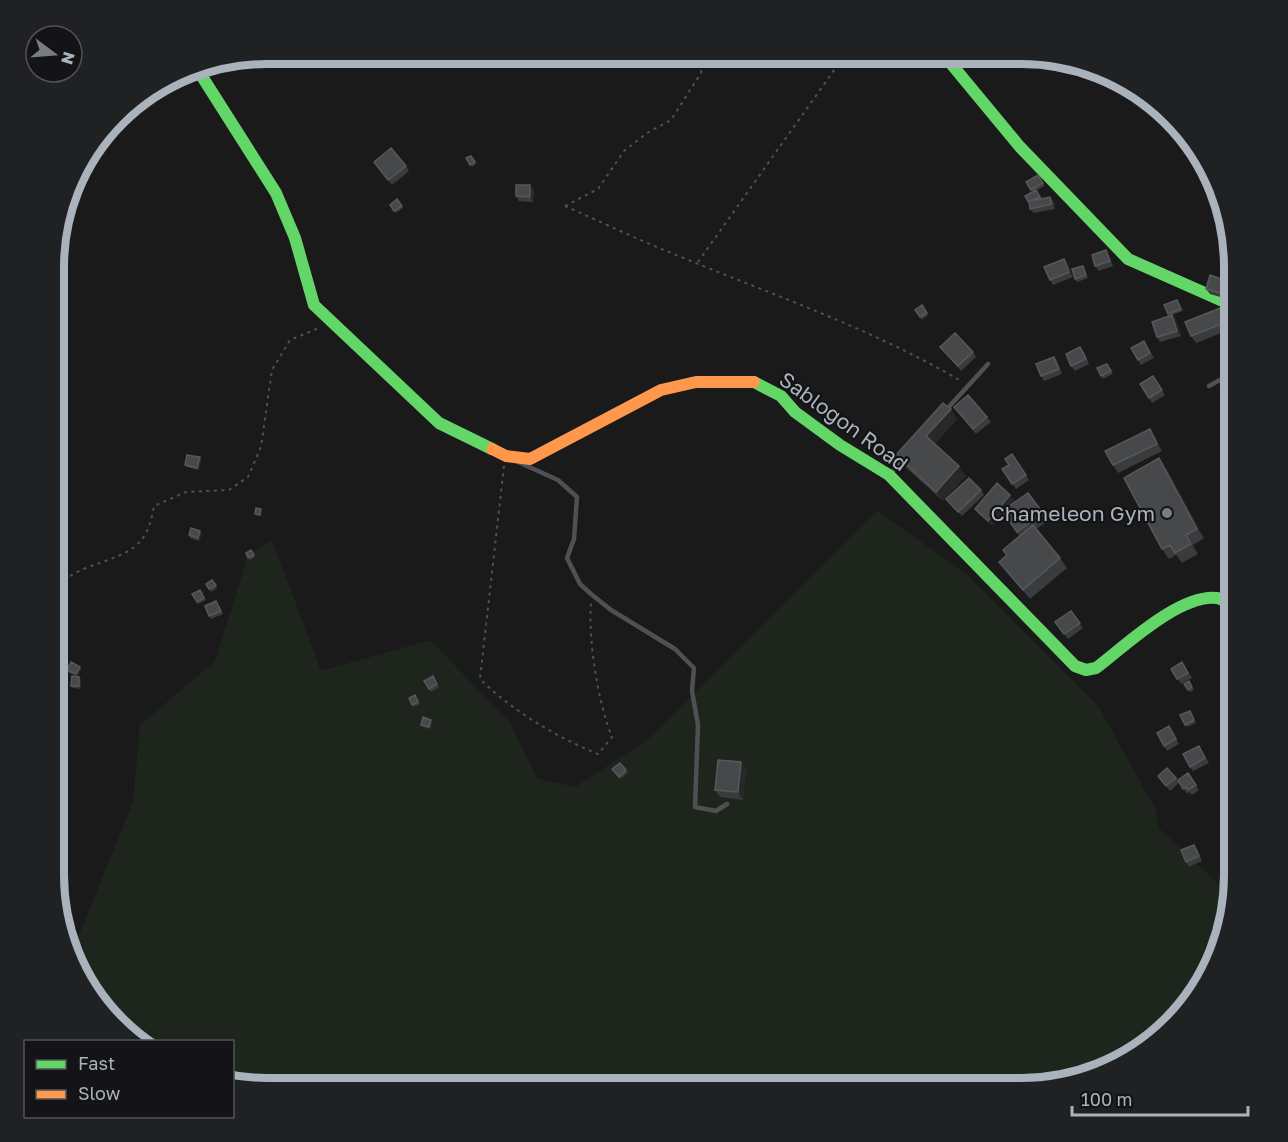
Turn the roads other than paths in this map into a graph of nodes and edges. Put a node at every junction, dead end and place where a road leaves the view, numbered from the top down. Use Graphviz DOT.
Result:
graph roads {
  1 [pos="952,65"];
  2 [pos="201,75"];
  3 [pos="1223,301"];
  4 [pos="988,364"];
  5 [pos="1223,378"];
  6 [pos="1209,386"];
  7 [pos="940,418"];
  8 [pos="910,451"];
  9 [pos="506,456"];
  10 [pos="889,475"];
  11 [pos="1224,601"];
  12 [pos="727,804"];
  1 -- 3 [label="street"];
  2 -- 9 [label="street, Sablogon Road"];
  4 -- 7 [label="lane"];
  5 -- 6 [label="lane"];
  8 -- 10 [label="lane"];
  9 -- 10 [label="street, Sablogon Road"];
  9 -- 12 [label="lane"];
  10 -- 11 [label="street, Sablogon Road"];
}
